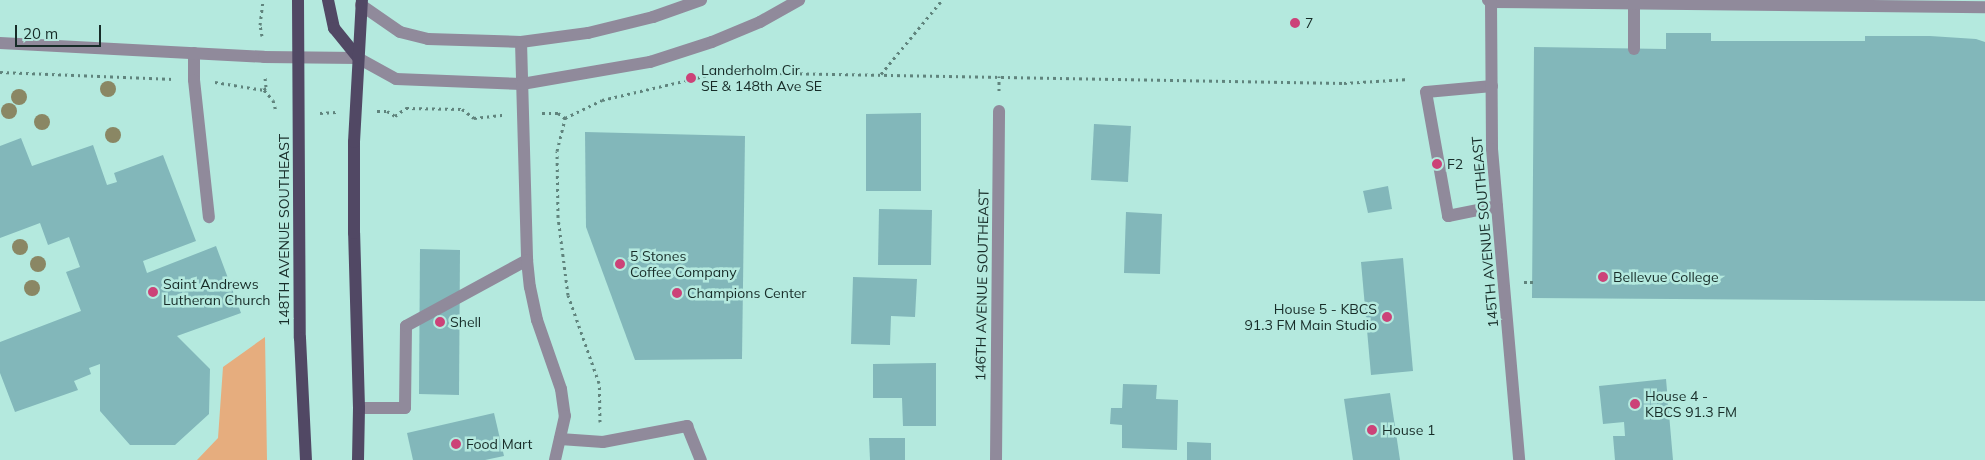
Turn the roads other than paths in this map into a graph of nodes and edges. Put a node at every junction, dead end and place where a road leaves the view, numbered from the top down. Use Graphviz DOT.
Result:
graph roads {
  1 [pos="298,0"];
  2 [pos="328,0"];
  3 [pos="701,0"];
  4 [pos="799,0"];
  5 [pos="1490,1"];
  6 [pos="362,3"];
  7 [pos="1634,3"];
  8 [pos="1985,7"];
  9 [pos="521,42"];
  10 [pos="0,43"];
  11 [pos="1634,49"];
  12 [pos="194,53"];
  13 [pos="298,57"];
  14 [pos="358,58"];
  15 [pos="522,84"];
  16 [pos="1492,86"];
  17 [pos="999,111"];
  18 [pos="1497,206"];
  19 [pos="209,217"];
  20 [pos="527,260"];
  21 [pos="359,408"];
  22 [pos="560,439"];
  23 [pos="306,460"];
  24 [pos="358,460"];
  25 [pos="555,460"];
  26 [pos="702,460"];
  27 [pos="996,460"];
  28 [pos="1519,460"];
  1 -- 13 [label="main road, 148TH AVENUE SOUTHEAST"];
  2 -- 14 [label="main road"];
  3 -- 9 [label="street"];
  4 -- 15 [label="street"];
  5 -- 7 [label="street"];
  5 -- 16 [label="street, 145TH AVENUE SOUTHEAST"];
  6 -- 9 [label="street"];
  6 -- 14 [label="main road"];
  7 -- 8 [label="street"];
  7 -- 11 [label="street"];
  9 -- 15 [label="street"];
  10 -- 12 [label="street"];
  12 -- 13 [label="street"];
  12 -- 19 [label="street"];
  13 -- 14 [label="street"];
  13 -- 23 [label="main road, 148TH AVENUE SOUTHEAST"];
  14 -- 15 [label="street"];
  14 -- 21 [label="main road"];
  15 -- 20 [label="street"];
  16 -- 18 [label="street, 145TH AVENUE SOUTHEAST"];
  16 -- 18 [label="street"];
  17 -- 27 [label="street, 146TH AVENUE SOUTHEAST"];
  18 -- 28 [label="street, 145TH AVENUE SOUTHEAST"];
  20 -- 21 [label="street"];
  20 -- 22 [label="street"];
  21 -- 24 [label="main road"];
  22 -- 25 [label="street"];
  22 -- 26 [label="street"];
}
